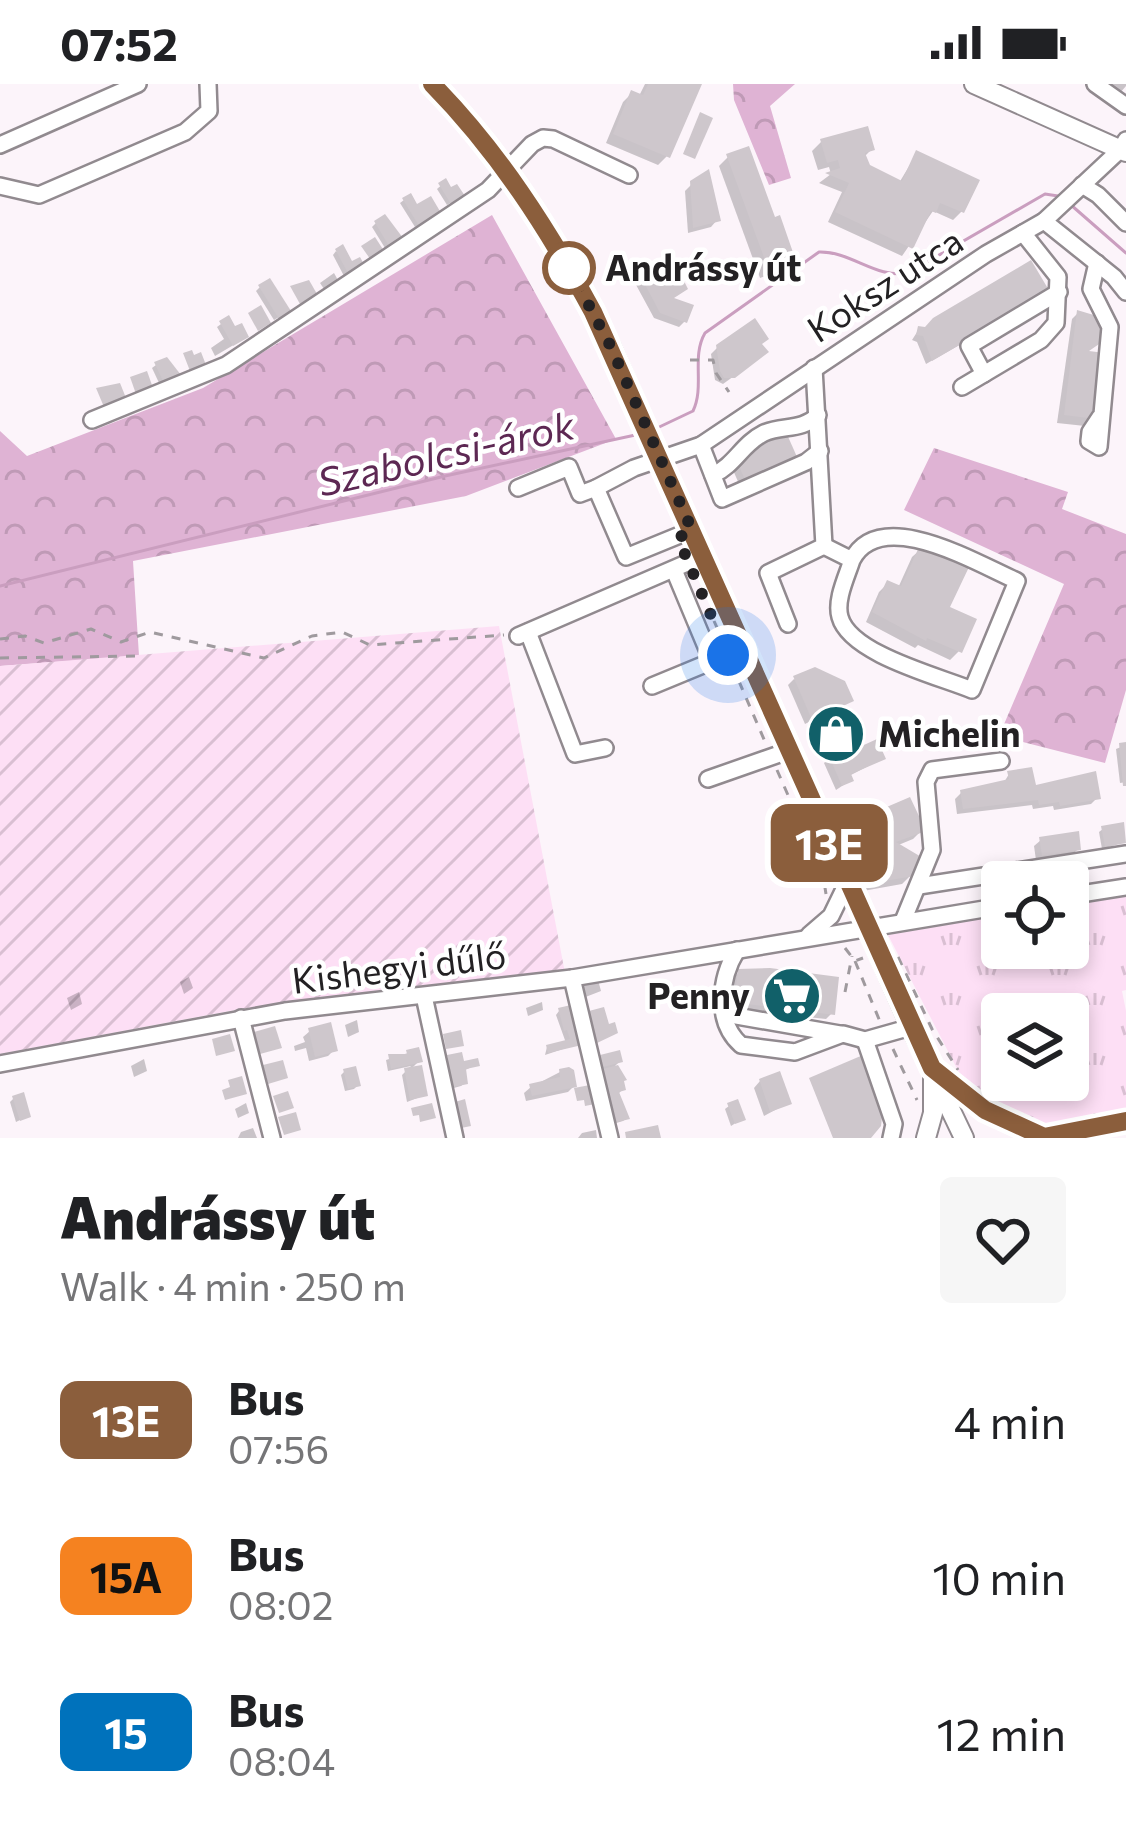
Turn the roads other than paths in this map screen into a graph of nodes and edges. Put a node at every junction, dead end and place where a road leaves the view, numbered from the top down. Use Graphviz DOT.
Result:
graph roads {
  1 [pos="138,84"];
  2 [pos="208,84"];
  3 [pos="432,84"];
  4 [pos="974,84"];
  5 [pos="1095,84"];
  6 [pos="1126,106"];
  7 [pos="0,145"];
  8 [pos="1124,147"];
  9 [pos="508,172"];
  10 [pos="629,175"];
  11 [pos="0,186"];
  12 [pos="1076,190"];
  13 [pos="1108,205"];
  14 [pos="1126,212"];
  15 [pos="1044,221"];
  16 [pos="1126,223"];
  17 [pos="1023,233"];
  18 [pos="1097,263"];
  19 [pos="1059,292"];
  20 [pos="1126,292"];
  21 [pos="814,368"];
  22 [pos="984,374"];
  23 [pos="962,387"];
  24 [pos="818,415"];
  25 [pos="1100,418"];
  26 [pos="92,420"];
  27 [pos="700,445"];
  28 [pos="820,451"];
  29 [pos="661,460"];
  30 [pos="713,476"];
  31 [pos="518,488"];
  32 [pos="596,488"];
  33 [pos="692,530"];
  34 [pos="824,547"];
  35 [pos="703,556"];
  36 [pos="852,560"];
  37 [pos="674,570"];
  38 [pos="788,624"];
  39 [pos="728,655"];
  40 [pos="652,686"];
  41 [pos="605,748"];
  42 [pos="780,754"];
  43 [pos="1000,760"];
  44 [pos="708,779"];
  45 [pos="1126,854"];
  46 [pos="847,883"];
  47 [pos="919,886"];
  48 [pos="1126,887"];
  49 [pos="1089,893"];
  50 [pos="981,909"];
  51 [pos="903,921"];
  52 [pos="866,927"];
  53 [pos="807,937"];
  54 [pos="736,950"];
  55 [pos="572,977"];
  56 [pos="424,996"];
  57 [pos="725,1014"];
  58 [pos="241,1018"];
  59 [pos="910,1027"];
  60 [pos="843,1034"];
  61 [pos="865,1040"];
  62 [pos="0,1064"];
  63 [pos="932,1068"];
  64 [pos="1126,1121"];
  65 [pos="272,1138"];
  66 [pos="455,1138"];
  67 [pos="610,1138"];
  68 [pos="891,1138"];
  69 [pos="926,1138"];
  70 [pos="964,1138"];
  71 [pos="1042,1138"];
  1 -- 7 [label="street"];
  2 -- 11 [label="street"];
  3 -- 9 [label="main road"];
  4 -- 8 [label="main road"];
  5 -- 6 [label="street"];
  8 -- 12 [label="street, Koksz utca"];
  9 -- 10 [label="street"];
  9 -- 26 [label="street"];
  9 -- 29 [label="main road"];
  12 -- 13 [label="street"];
  12 -- 15 [label="street, Koksz utca"];
  13 -- 14 [label="street"];
  13 -- 16 [label="street"];
  15 -- 17 [label="street, Koksz utca"];
  15 -- 18 [label="street"];
  17 -- 19 [label="street"];
  17 -- 21 [label="street, Koksz utca"];
  18 -- 20 [label="street"];
  18 -- 25 [label="street"];
  19 -- 22 [label="street"];
  19 -- 22 [label="street"];
  21 -- 24 [label="street"];
  21 -- 27 [label="street, Koksz utca"];
  22 -- 23 [label="street"];
  24 -- 28 [label="street"];
  24 -- 30 [label="street"];
  27 -- 29 [label="street, Koksz utca"];
  27 -- 30 [label="street"];
  28 -- 30 [label="street"];
  28 -- 34 [label="street"];
  29 -- 32 [label="street, Koksz utca"];
  29 -- 33 [label="main road"];
  31 -- 32 [label="street"];
  32 -- 33 [label="street"];
  33 -- 35 [label="main road"];
  34 -- 36 [label="street"];
  34 -- 38 [label="street"];
  35 -- 37 [label="street"];
  35 -- 39 [label="main road"];
  36 -- 36 [label="street"];
  37 -- 39 [label="street"];
  37 -- 41 [label="street"];
  39 -- 40 [label="street"];
  39 -- 42 [label="main road"];
  42 -- 44 [label="street"];
  42 -- 46 [label="main road"];
  43 -- 47 [label="street"];
  45 -- 47 [label="street"];
  46 -- 52 [label="main road"];
  46 -- 53 [label="street"];
  47 -- 51 [label="street"];
  48 -- 49 [label="street"];
  50 -- 51 [label="street, Kishegyi dűlő"];
  51 -- 52 [label="street, Kishegyi dűlő"];
  52 -- 53 [label="street, Kishegyi dűlő"];
  52 -- 59 [label="main road"];
  53 -- 54 [label="street, Kishegyi dűlő"];
  54 -- 55 [label="street, Kishegyi dűlő"];
  54 -- 57 [label="street"];
  55 -- 56 [label="street, Kishegyi dűlő"];
  55 -- 67 [label="street"];
  56 -- 58 [label="street, Kishegyi dűlő"];
  56 -- 66 [label="street"];
  57 -- 60 [label="street"];
  57 -- 60 [label="street"];
  58 -- 62 [label="street, Kishegyi dűlő"];
  58 -- 65 [label="street"];
  59 -- 61 [label="street"];
  59 -- 63 [label="main road"];
  60 -- 61 [label="street"];
  61 -- 68 [label="street"];
  63 -- 69 [label="main road"];
  63 -- 70 [label="main road"];
  63 -- 71 [label="main road"];
  64 -- 71 [label="main road"];
}
